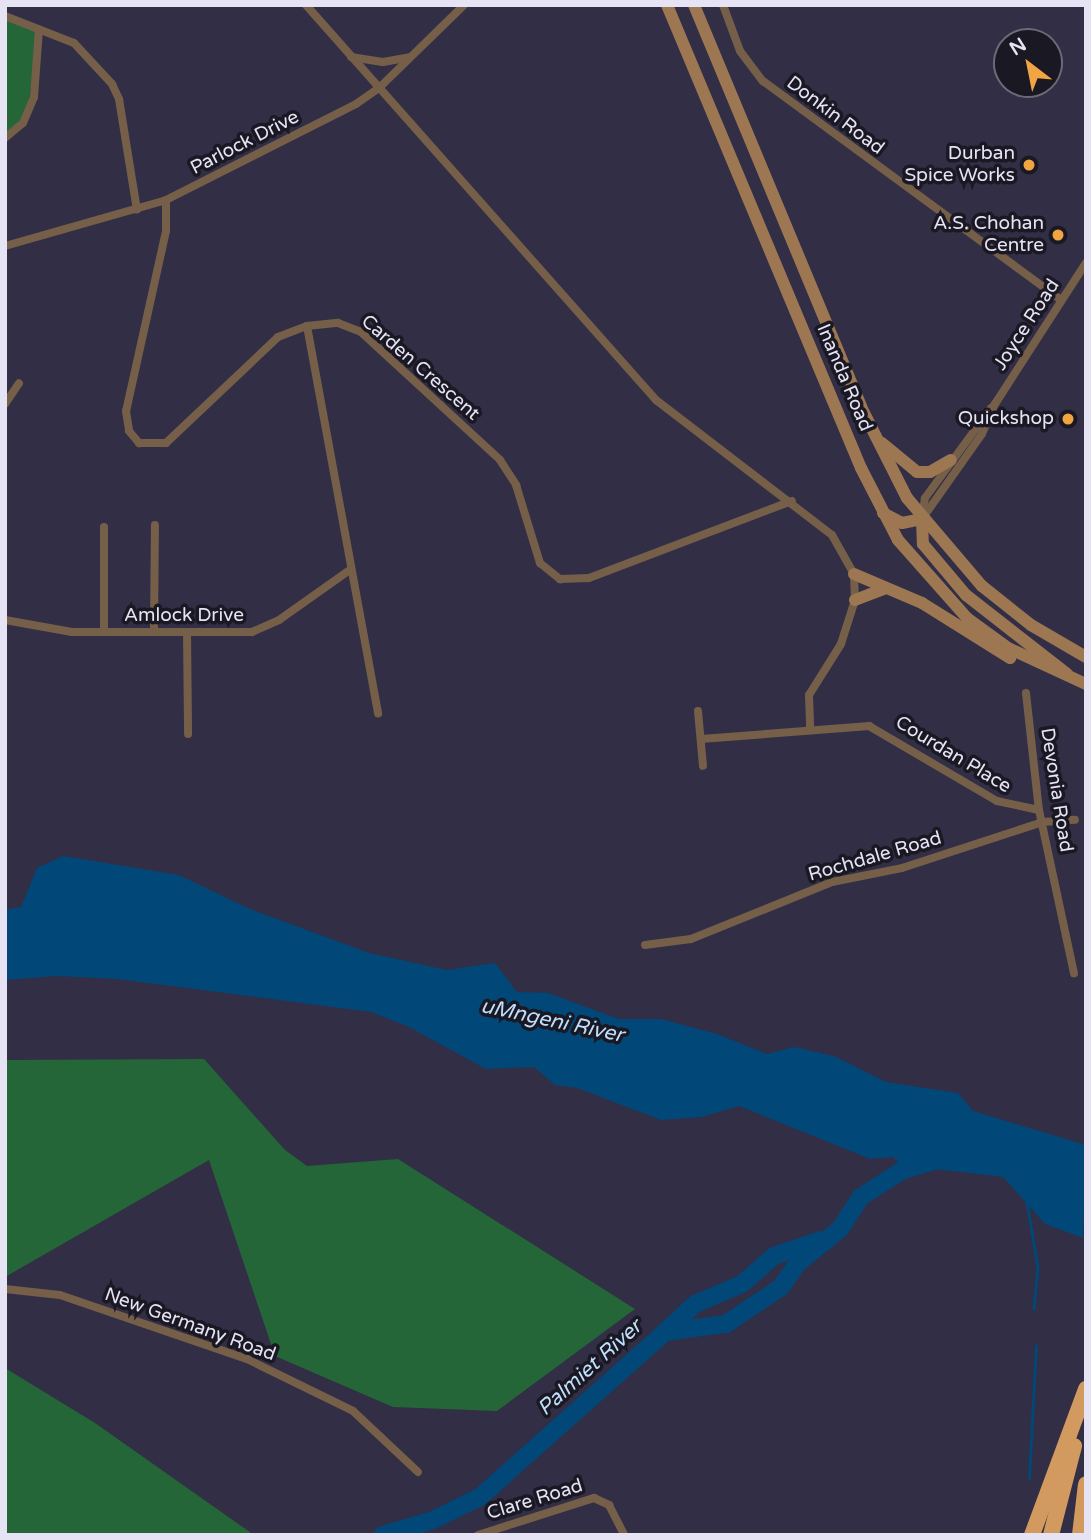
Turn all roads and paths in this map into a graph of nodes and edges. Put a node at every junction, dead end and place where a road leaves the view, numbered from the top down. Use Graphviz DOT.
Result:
graph roads {
  1 [pos="306,5"];
  2 [pos="464,5"];
  3 [pos="667,5"];
  4 [pos="694,5"];
  5 [pos="723,5"];
  6 [pos="5,16"];
  7 [pos="39,29"];
  8 [pos="351,57"];
  9 [pos="412,57"];
  10 [pos="379,88"];
  11 [pos="5,138"];
  12 [pos="166,200"];
  13 [pos="137,210"];
  14 [pos="5,246"];
  15 [pos="1086,263"];
  16 [pos="1061,300"];
  17 [pos="307,326"];
  18 [pos="19,383"];
  19 [pos="5,404"];
  20 [pos="995,404"];
  21 [pos="874,435"];
  22 [pos="951,460"];
  23 [pos="792,501"];
  24 [pos="882,513"];
  25 [pos="922,519"];
  26 [pos="155,524"];
  27 [pos="104,527"];
  28 [pos="350,570"];
  29 [pos="854,574"];
  30 [pos="884,589"];
  31 [pos="855,600"];
  32 [pos="5,620"];
  33 [pos="104,632"];
  34 [pos="154,632"];
  35 [pos="187,632"];
  36 [pos="1086,657"];
  37 [pos="1072,680"];
  38 [pos="1086,684"];
  39 [pos="1026,693"];
  40 [pos="698,711"];
  41 [pos="378,714"];
  42 [pos="810,728"];
  43 [pos="188,734"];
  44 [pos="701,739"];
  45 [pos="703,766"];
  46 [pos="1039,810"];
  47 [pos="1075,820"];
  48 [pos="1043,822"];
  49 [pos="645,945"];
  50 [pos="1074,973"];
  51 [pos="5,1289"];
  52 [pos="1086,1390"];
  53 [pos="418,1472"];
  54 [pos="1059,1481"];
  55 [pos="1086,1484"];
  56 [pos="478,1535"];
  57 [pos="624,1535"];
  58 [pos="1032,1535"];
  59 [pos="1051,1535"];
  60 [pos="1080,1535"];
  1 -- 8 [label="street"];
  2 -- 9 [label="street, Parlock Drive"];
  3 -- 24 [label="main road, Inanda Road"];
  4 -- 21 [label="main road, Inanda Road"];
  5 -- 16 [label="street, Donkin Road"];
  6 -- 7 [label="street"];
  7 -- 11 [label="street"];
  7 -- 13 [label="street"];
  8 -- 9 [label="street"];
  8 -- 10 [label="street"];
  9 -- 10 [label="street, Parlock Drive"];
  10 -- 12 [label="street, Parlock Drive"];
  10 -- 23 [label="street"];
  12 -- 13 [label="street, Parlock Drive"];
  12 -- 17 [label="street, Carden Crescent"];
  13 -- 14 [label="street, Parlock Drive"];
  15 -- 16 [label="street, Joyce Road"];
  16 -- 20 [label="street, Joyce Road"];
  17 -- 23 [label="street, Carden Crescent"];
  17 -- 28 [label="street"];
  18 -- 19 [label="street"];
  20 -- 22 [label="street, Joyce Road"];
  20 -- 25 [label="street, Joyce Road"];
  21 -- 22 [label="main road"];
  21 -- 25 [label="main road, Inanda Road"];
  22 -- 25 [label="street, Joyce Road"];
  23 -- 29 [label="street"];
  24 -- 25 [label="main road"];
  24 -- 37 [label="main road, Inanda Road"];
  25 -- 36 [label="main road, Inanda Road"];
  25 -- 37 [label="main road"];
  26 -- 34 [label="street"];
  27 -- 33 [label="street"];
  28 -- 35 [label="street, Amlock Drive"];
  28 -- 41 [label="street"];
  29 -- 30 [label="main road"];
  29 -- 31 [label="street"];
  30 -- 31 [label="main road"];
  30 -- 37 [label="main road"];
  31 -- 42 [label="street"];
  32 -- 33 [label="street, Amlock Drive"];
  33 -- 34 [label="street, Amlock Drive"];
  34 -- 35 [label="street, Amlock Drive"];
  35 -- 43 [label="street"];
  37 -- 38 [label="main road, Inanda Road"];
  39 -- 46 [label="street, Devonia Road"];
  40 -- 44 [label="street"];
  42 -- 44 [label="street, Courdan Place"];
  42 -- 46 [label="street, Courdan Place"];
  44 -- 45 [label="street"];
  46 -- 48 [label="street, Devonia Road"];
  47 -- 48 [label="street, Rochdale Road"];
  48 -- 49 [label="street, Rochdale Road"];
  48 -- 50 [label="street, Devonia Road"];
  51 -- 53 [label="street, New Germany Road"];
  52 -- 54 [label="highway"];
  54 -- 58 [label="highway"];
  54 -- 59 [label="highway"];
  55 -- 60 [label="highway"];
  56 -- 57 [label="street, Clare Road"];
}
